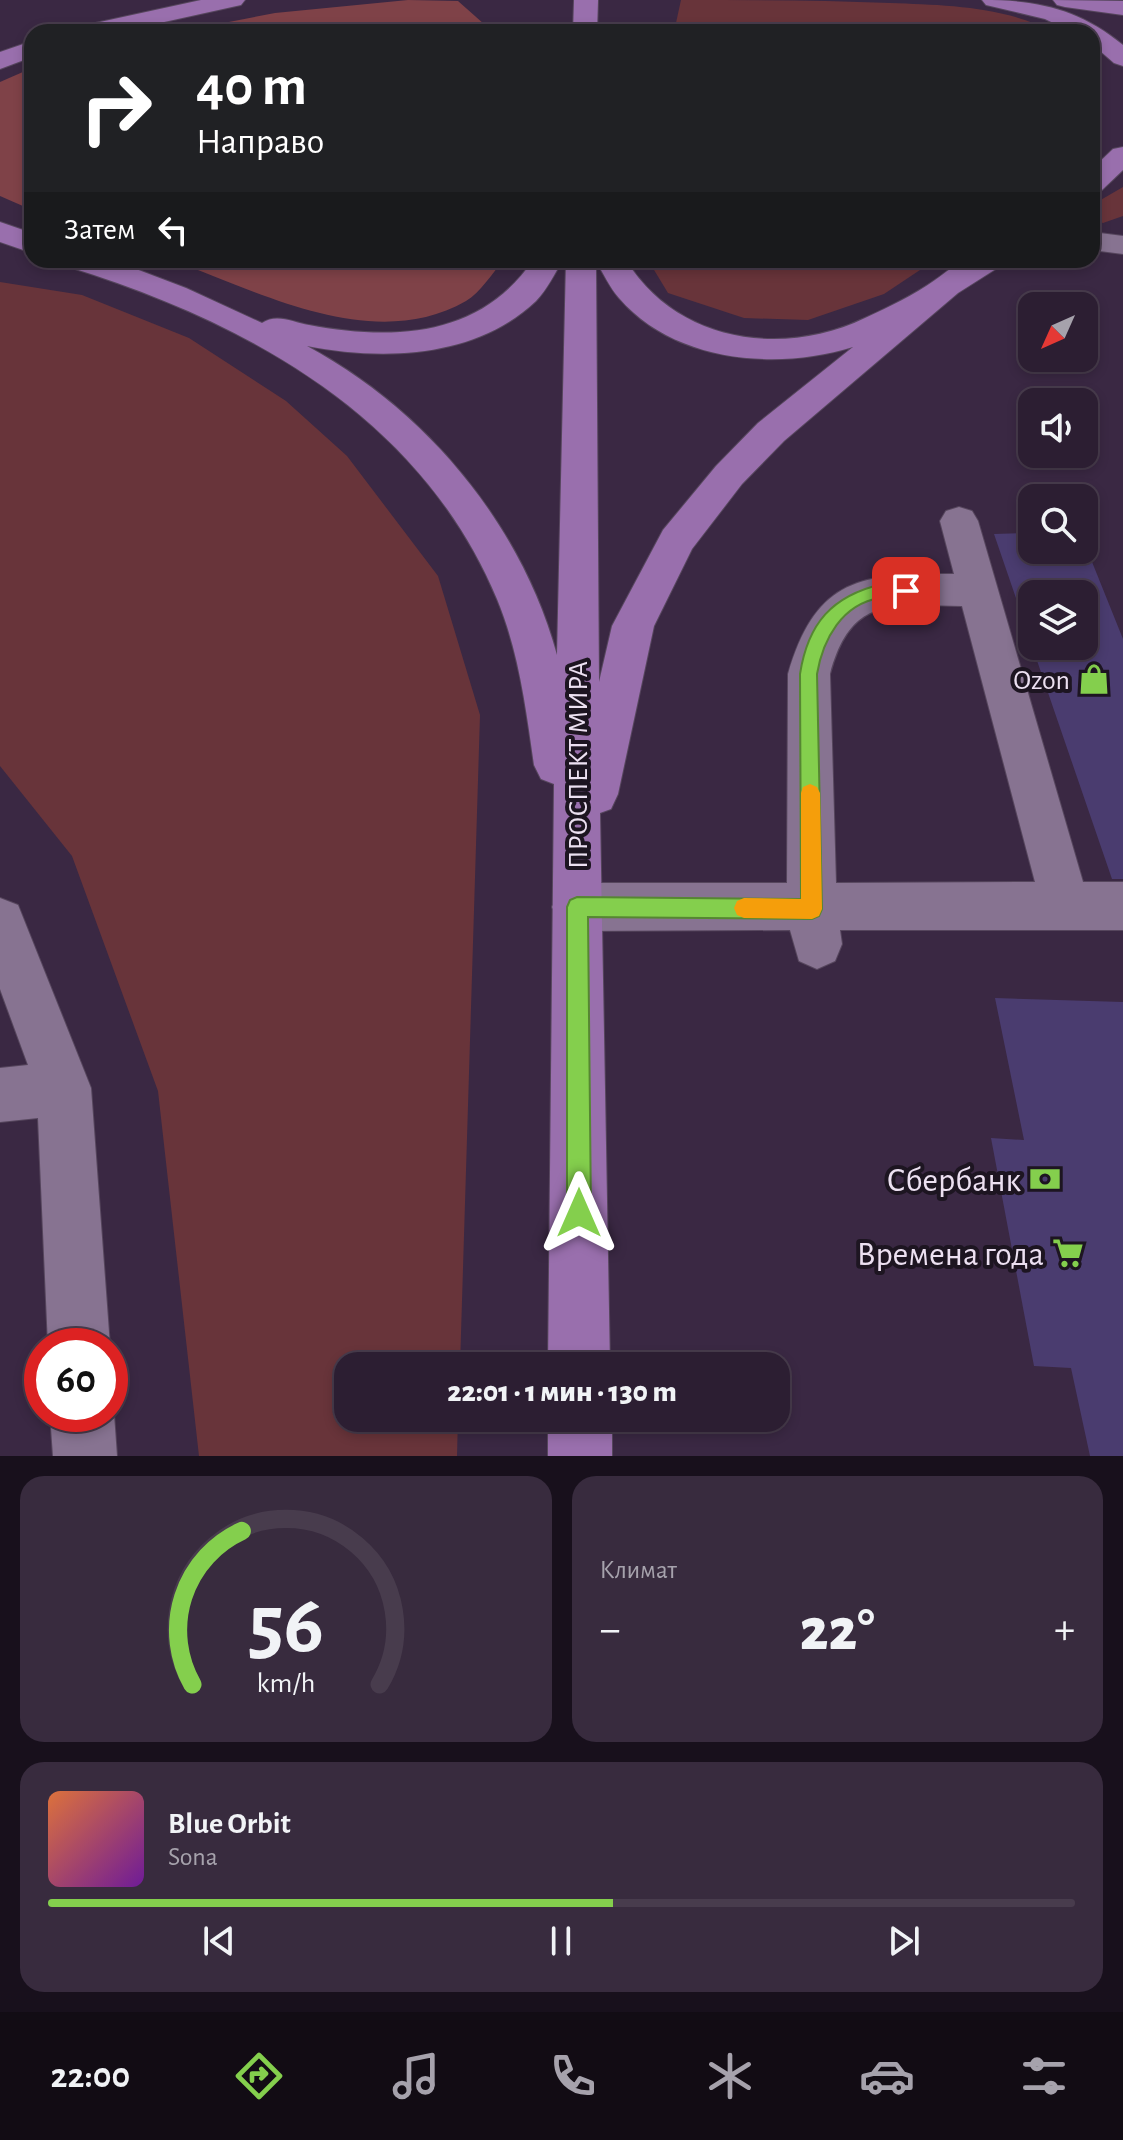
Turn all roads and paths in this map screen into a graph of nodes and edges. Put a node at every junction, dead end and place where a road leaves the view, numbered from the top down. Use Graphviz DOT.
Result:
graph roads {
  1 [pos="233,0"];
  2 [pos="586,0"];
  3 [pos="994,0"];
  4 [pos="1065,0"];
  5 [pos="1123,8"];
  6 [pos="123,24"];
  7 [pos="585,24"];
  8 [pos="1075,24"];
  9 [pos="1100,39"];
  10 [pos="24,49"];
  11 [pos="24,50"];
  12 [pos="0,54"];
  13 [pos="1123,58"];
  14 [pos="0,61"];
  15 [pos="1123,155"];
  16 [pos="1123,170"];
  17 [pos="1100,177"];
  18 [pos="1100,181"];
  19 [pos="0,231"];
  20 [pos="24,242"];
  21 [pos="0,244"];
  22 [pos="24,246"];
  23 [pos="101,268"];
  24 [pos="545,268"];
  25 [pos="581,268"];
  26 [pos="614,268"];
  27 [pos="975,268"];
  28 [pos="951,283"];
  29 [pos="210,310"];
  30 [pos="959,521"];
  31 [pos="979,590"];
  32 [pos="577,893"];
  33 [pos="1065,905"];
  34 [pos="1123,906"];
  35 [pos="0,922"];
  36 [pos="814,927"];
  37 [pos="64,1088"];
  38 [pos="0,1095"];
  39 [pos="78,1328"];
  40 [pos="579,1352"];
  41 [pos="83,1432"];
  42 [pos="580,1432"];
  43 [pos="85,1456"];
  44 [pos="580,1456"];
  1 -- 6 [label="main road"];
  2 -- 7 [label="main road"];
  3 -- 8 [label="main road"];
  4 -- 5 [label="main road"];
  9 -- 13 [label="main road"];
  10 -- 12 [label="main road"];
  11 -- 14 [label="main road"];
  15 -- 17 [label="main road"];
  16 -- 18 [label="main road"];
  19 -- 20 [label="main road"];
  21 -- 22 [label="main road"];
  23 -- 29 [label="main road"];
  24 -- 29 [label="main road"];
  25 -- 32 [label="main road, ПРОСПЕКТ МИРА"];
  26 -- 28 [label="main road"];
  27 -- 28 [label="main road"];
  28 -- 32 [label="main road"];
  29 -- 32 [label="main road"];
  30 -- 31 [label="lane"];
  31 -- 33 [label="lane"];
  31 -- 36 [label="lane"];
  32 -- 36 [label="lane"];
  32 -- 40 [label="main road, ПРОСПЕКТ МИРА"];
  33 -- 34 [label="lane"];
  33 -- 36 [label="lane"];
  35 -- 37 [label="lane"];
  37 -- 38 [label="lane"];
  37 -- 39 [label="lane"];
  41 -- 43 [label="lane"];
  42 -- 44 [label="main road"];
}
